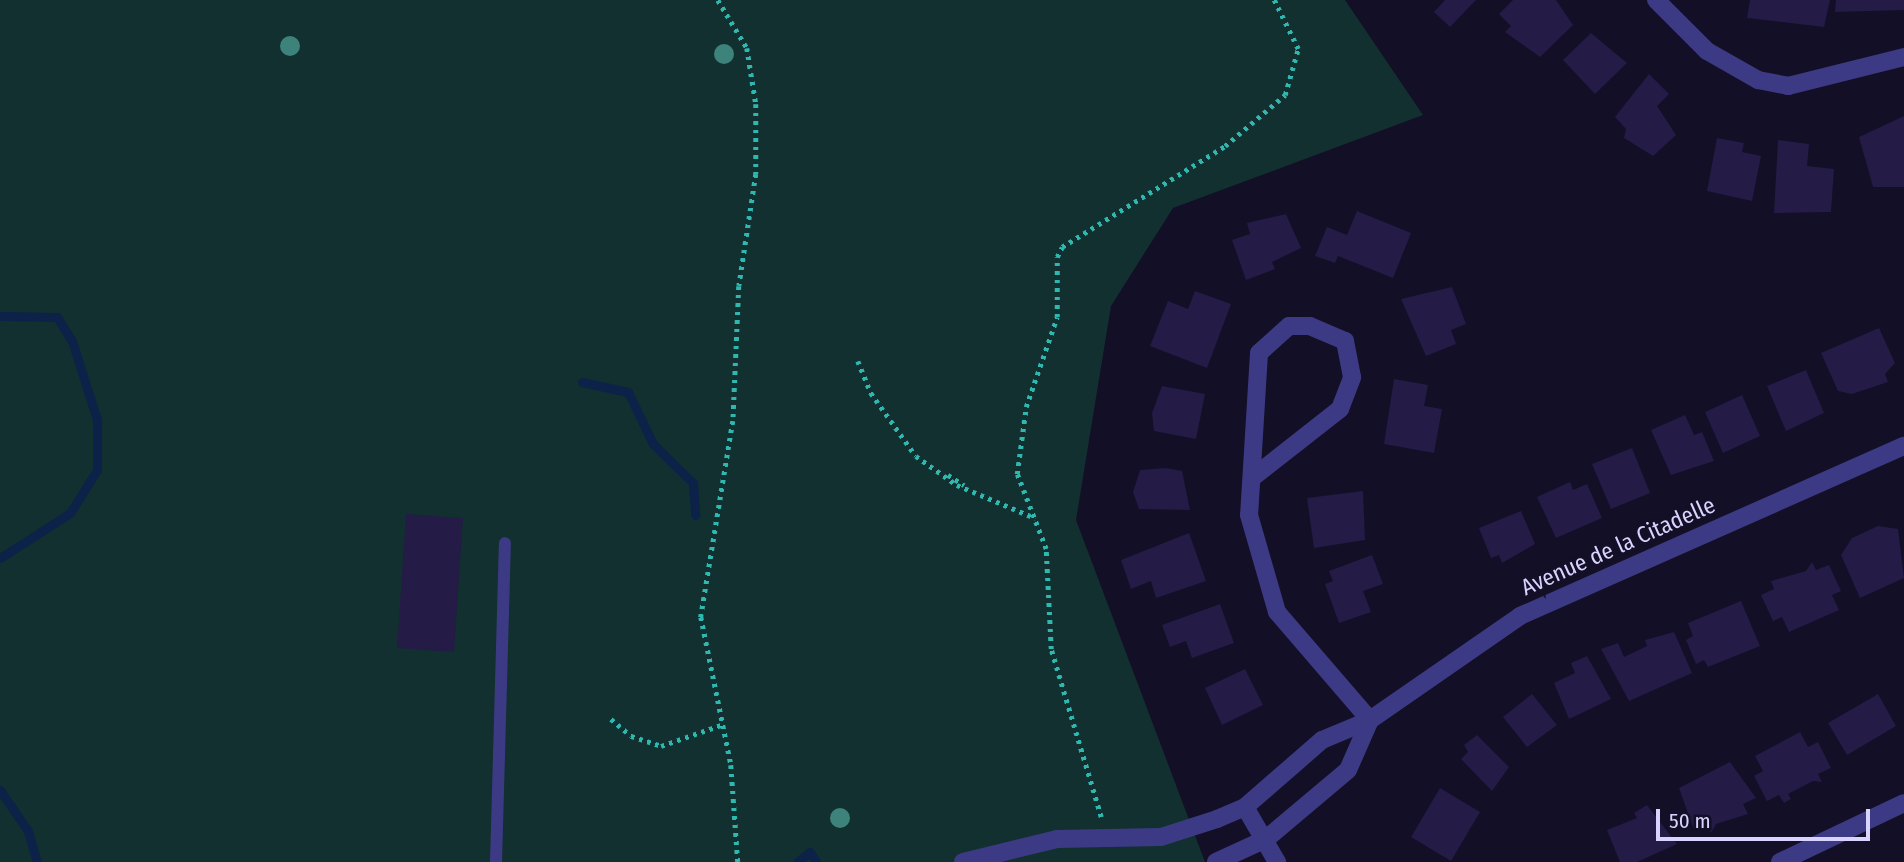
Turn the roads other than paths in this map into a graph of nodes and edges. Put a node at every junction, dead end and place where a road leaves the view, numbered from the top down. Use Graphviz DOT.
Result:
graph roads {
  1 [pos="1656,0"];
  2 [pos="1904,57"];
  3 [pos="1904,446"];
  4 [pos="1252,478"];
  5 [pos="505,543"];
  6 [pos="1370,720"];
  7 [pos="1904,803"];
  8 [pos="1245,807"];
  9 [pos="1266,839"];
  10 [pos="1001,856"];
  11 [pos="496,862"];
  12 [pos="962,862"];
  13 [pos="1216,862"];
  14 [pos="1277,862"];
  15 [pos="1780,862"];
  1 -- 2 [label="street"];
  3 -- 6 [label="street, Avenue de la Citadelle"];
  4 -- 4 [label="street"];
  4 -- 6 [label="street"];
  5 -- 11 [label="lane"];
  6 -- 8 [label="street, Avenue de la Citadelle"];
  6 -- 9 [label="street"];
  7 -- 15 [label="street"];
  8 -- 9 [label="street"];
  8 -- 10 [label="street, Avenue de la Citadelle"];
  9 -- 13 [label="street"];
  9 -- 14 [label="street"];
  10 -- 12 [label="street, Avenue de la Citadelle"];
}
